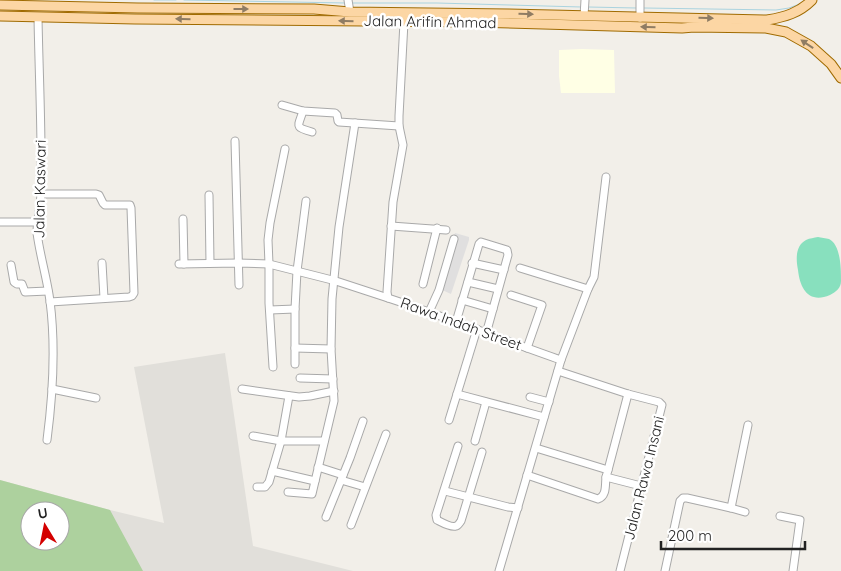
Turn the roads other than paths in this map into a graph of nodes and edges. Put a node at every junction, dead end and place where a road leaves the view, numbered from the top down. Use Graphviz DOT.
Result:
graph roads {
  1 [pos="348,0"];
  2 [pos="585,0"];
  3 [pos="640,0"];
  4 [pos="812,0"];
  5 [pos="78,3"];
  6 [pos="180,4"];
  7 [pos="0,5"];
  8 [pos="138,8"];
  9 [pos="350,12"];
  10 [pos="0,16"];
  11 [pos="584,16"];
  12 [pos="38,17"];
  13 [pos="509,18"];
  14 [pos="640,18"];
  15 [pos="135,19"];
  16 [pos="404,24"];
  17 [pos="841,78"];
  18 [pos="282,105"];
  19 [pos="302,111"];
  20 [pos="355,123"];
  21 [pos="399,126"];
  22 [pos="312,132"];
  23 [pos="235,142"];
  24 [pos="285,149"];
  25 [pos="606,176"];
  26 [pos="41,194"];
  27 [pos="209,195"];
  28 [pos="306,201"];
  29 [pos="183,219"];
  30 [pos="0,222"];
  31 [pos="37,222"];
  32 [pos="391,226"];
  33 [pos="437,228"];
  34 [pos="446,230"];
  35 [pos="454,239"];
  36 [pos="102,263"];
  37 [pos="210,263"];
  38 [pos="238,263"];
  39 [pos="472,263"];
  40 [pos="270,264"];
  41 [pos="11,265"];
  42 [pos="520,268"];
  43 [pos="296,270"];
  44 [pos="504,270"];
  45 [pos="334,280"];
  46 [pos="468,282"];
  47 [pos="423,284"];
  48 [pos="239,285"];
  49 [pos="498,289"];
  50 [pos="588,289"];
  51 [pos="48,291"];
  52 [pos="511,294"];
  53 [pos="104,298"];
  54 [pos="388,298"];
  55 [pos="462,300"];
  56 [pos="50,302"];
  57 [pos="295,309"];
  58 [pos="493,309"];
  59 [pos="270,310"];
  60 [pos="429,312"];
  61 [pos="456,322"];
  62 [pos="477,329"];
  63 [pos="486,334"];
  64 [pos="295,348"];
  65 [pos="527,348"];
  66 [pos="331,349"];
  67 [pos="561,360"];
  68 [pos="295,364"];
  69 [pos="273,367"];
  70 [pos="558,371"];
  71 [pos="300,378"];
  72 [pos="333,379"];
  73 [pos="52,389"];
  74 [pos="242,389"];
  75 [pos="334,391"];
  76 [pos="457,394"];
  77 [pos="628,394"];
  78 [pos="289,396"];
  79 [pos="530,397"];
  80 [pos="96,398"];
  81 [pos="486,402"];
  82 [pos="549,402"];
  83 [pos="544,417"];
  84 [pos="363,420"];
  85 [pos="450,420"];
  86 [pos="748,425"];
  87 [pos="386,434"];
  88 [pos="253,436"];
  89 [pos="47,440"];
  90 [pos="281,441"];
  91 [pos="324,441"];
  92 [pos="475,442"];
  93 [pos="458,446"];
  94 [pos="536,448"];
  95 [pos="482,452"];
  96 [pos="318,467"];
  97 [pos="272,471"];
  98 [pos="607,473"];
  99 [pos="528,475"];
  100 [pos="342,477"];
  101 [pos="315,480"];
  102 [pos="641,486"];
  103 [pos="257,487"];
  104 [pos="365,487"];
  105 [pos="445,491"];
  106 [pos="288,492"];
  107 [pos="469,496"];
  108 [pos="518,508"];
  109 [pos="731,508"];
  110 [pos="746,512"];
  111 [pos="326,516"];
  112 [pos="780,516"];
  113 [pos="351,524"];
  114 [pos="499,571"];
  115 [pos="620,571"];
  116 [pos="665,571"];
  117 [pos="793,571"];
  1 -- 9 [label="street"];
  2 -- 11 [label="street"];
  3 -- 14 [label="street"];
  14 -- 4 [label="main road, Jalan Arifin Ahmad, one-way"];
  5 -- 7 [label="main road, Jalan Arifin Ahmad"];
  5 -- 8 [label="main road, Jalan Arifin Ahmad"];
  6 -- 8 [label="main road, Jalan Arifin Ahmad"];
  6 -- 9 [label="main road, Jalan Arifin Ahmad, one-way"];
  8 -- 15 [label="main road"];
  9 -- 13 [label="main road, Jalan Arifin Ahmad"];
  10 -- 12 [label="main road, Jalan Arifin Ahmad"];
  13 -- 11 [label="main road, Jalan Arifin Ahmad, one-way"];
  11 -- 14 [label="main road, Jalan Arifin Ahmad"];
  12 -- 15 [label="main road, Jalan Arifin Ahmad"];
  12 -- 26 [label="street, Jalan Kaswari"];
  13 -- 16 [label="main road, Jalan Arifin Ahmad"];
  17 -- 13 [label="main road, Jalan Arifin Ahmad, one-way"];
  16 -- 15 [label="main road, Jalan Arifin Ahmad, one-way"];
  16 -- 21 [label="street, Rawa Indah Street"];
  18 -- 19 [label="street"];
  19 -- 20 [label="street"];
  19 -- 22 [label="street"];
  20 -- 21 [label="street"];
  20 -- 45 [label="street"];
  21 -- 32 [label="street, Rawa Indah Street"];
  23 -- 38 [label="street"];
  24 -- 40 [label="street"];
  25 -- 50 [label="street"];
  26 -- 31 [label="street, Jalan Kaswari"];
  26 -- 53 [label="street"];
  27 -- 37 [label="street"];
  28 -- 43 [label="street"];
  29 -- 37 [label="street"];
  30 -- 31 [label="street"];
  31 -- 51 [label="street, Jalan Kaswari"];
  32 -- 33 [label="street"];
  32 -- 54 [label="street, Rawa Indah Street"];
  33 -- 34 [label="street"];
  33 -- 47 [label="street"];
  35 -- 60 [label="street"];
  36 -- 53 [label="street"];
  37 -- 38 [label="street"];
  38 -- 40 [label="street"];
  38 -- 48 [label="street"];
  39 -- 44 [label="street"];
  39 -- 44 [label="street"];
  39 -- 46 [label="street"];
  40 -- 43 [label="street"];
  40 -- 59 [label="street"];
  41 -- 51 [label="street"];
  42 -- 50 [label="street"];
  43 -- 45 [label="street"];
  43 -- 57 [label="street"];
  44 -- 49 [label="street"];
  45 -- 54 [label="street"];
  45 -- 66 [label="street"];
  46 -- 49 [label="street"];
  46 -- 55 [label="street"];
  49 -- 58 [label="street"];
  50 -- 67 [label="street"];
  51 -- 56 [label="street, Jalan Kaswari"];
  52 -- 65 [label="street"];
  53 -- 56 [label="street"];
  54 -- 60 [label="street, Rawa Indah Street"];
  55 -- 58 [label="street"];
  55 -- 61 [label="street"];
  56 -- 73 [label="street, Jalan Kaswari"];
  57 -- 59 [label="street"];
  57 -- 64 [label="street"];
  58 -- 63 [label="street"];
  59 -- 69 [label="street"];
  60 -- 61 [label="street, Rawa Indah Street"];
  61 -- 62 [label="street, Rawa Indah Street"];
  62 -- 63 [label="street, Rawa Indah Street"];
  62 -- 76 [label="street"];
  63 -- 65 [label="street, Rawa Indah Street"];
  64 -- 66 [label="street"];
  64 -- 68 [label="street"];
  65 -- 67 [label="street, Rawa Indah Street"];
  66 -- 72 [label="street"];
  67 -- 70 [label="street"];
  70 -- 77 [label="street, Jalan Rawa Insani"];
  70 -- 82 [label="street"];
  71 -- 72 [label="street"];
  72 -- 75 [label="street"];
  73 -- 80 [label="street"];
  73 -- 89 [label="street, Jalan Kaswari"];
  74 -- 78 [label="street"];
  75 -- 78 [label="street"];
  75 -- 91 [label="street"];
  76 -- 81 [label="street"];
  76 -- 85 [label="street"];
  77 -- 98 [label="street"];
  77 -- 102 [label="street, Jalan Rawa Insani"];
  78 -- 90 [label="street"];
  79 -- 82 [label="street"];
  81 -- 83 [label="street"];
  81 -- 92 [label="street"];
  82 -- 83 [label="street"];
  83 -- 94 [label="street"];
  84 -- 100 [label="street"];
  86 -- 109 [label="street"];
  87 -- 104 [label="street"];
  88 -- 90 [label="street"];
  90 -- 91 [label="street"];
  90 -- 97 [label="street"];
  91 -- 96 [label="street"];
  93 -- 105 [label="street"];
  94 -- 98 [label="street"];
  94 -- 99 [label="street"];
  95 -- 107 [label="street"];
  96 -- 100 [label="street"];
  96 -- 101 [label="street"];
  97 -- 101 [label="street"];
  97 -- 103 [label="street"];
  98 -- 99 [label="street"];
  98 -- 102 [label="street"];
  99 -- 108 [label="street"];
  100 -- 104 [label="street"];
  100 -- 111 [label="street"];
  101 -- 106 [label="street"];
  102 -- 115 [label="street, Jalan Rawa Insani"];
  104 -- 113 [label="street"];
  105 -- 107 [label="street"];
  105 -- 107 [label="street"];
  107 -- 108 [label="street"];
  108 -- 114 [label="street"];
  109 -- 110 [label="street"];
  109 -- 116 [label="street"];
  112 -- 117 [label="street"];
}
